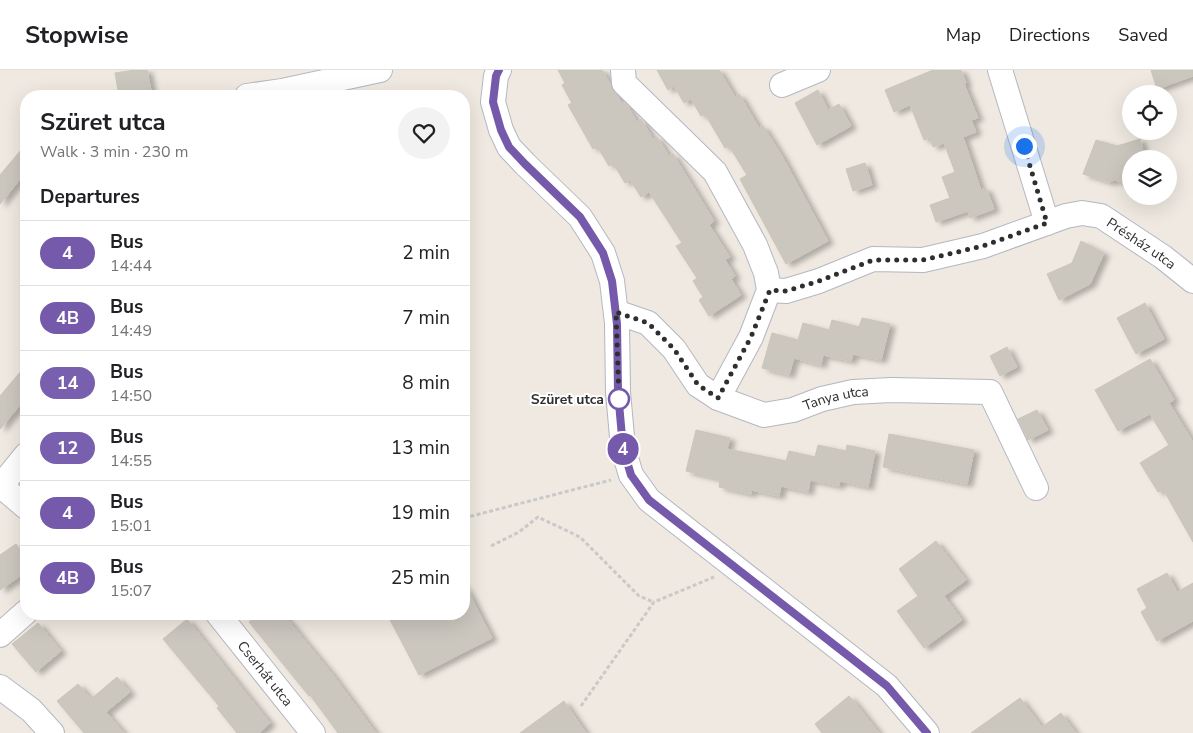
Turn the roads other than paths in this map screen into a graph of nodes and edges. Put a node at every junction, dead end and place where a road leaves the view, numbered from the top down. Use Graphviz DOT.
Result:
graph roads {
  1 [pos="380,70"];
  2 [pos="623,70"];
  3 [pos="818,70"];
  4 [pos="1000,70"];
  5 [pos="498,73"];
  6 [pos="782,85"];
  7 [pos="287,90"];
  8 [pos="1047,223"];
  9 [pos="1193,281"];
  10 [pos="770,290"];
  11 [pos="616,312"];
  12 [pos="718,398"];
  13 [pos="20,462"];
  14 [pos="0,486"];
  15 [pos="1036,488"];
  16 [pos="20,502"];
  17 [pos="20,617"];
  18 [pos="223,620"];
  19 [pos="0,635"];
  20 [pos="0,687"];
  21 [pos="52,733"];
  22 [pos="313,733"];
  23 [pos="927,733"];
  1 -- 7 [label="street"];
  2 -- 10 [label="street"];
  3 -- 6 [label="street"];
  4 -- 8 [label="street"];
  5 -- 11 [label="street"];
  8 -- 9 [label="street, Présház utca"];
  8 -- 10 [label="street, Présház utca"];
  10 -- 12 [label="street"];
  11 -- 12 [label="street, Tanya utca"];
  11 -- 23 [label="street"];
  12 -- 15 [label="street, Tanya utca"];
  13 -- 14 [label="street"];
  14 -- 16 [label="street"];
  17 -- 19 [label="street"];
  18 -- 22 [label="street, Cserhát utca"];
  20 -- 21 [label="street"];
}
